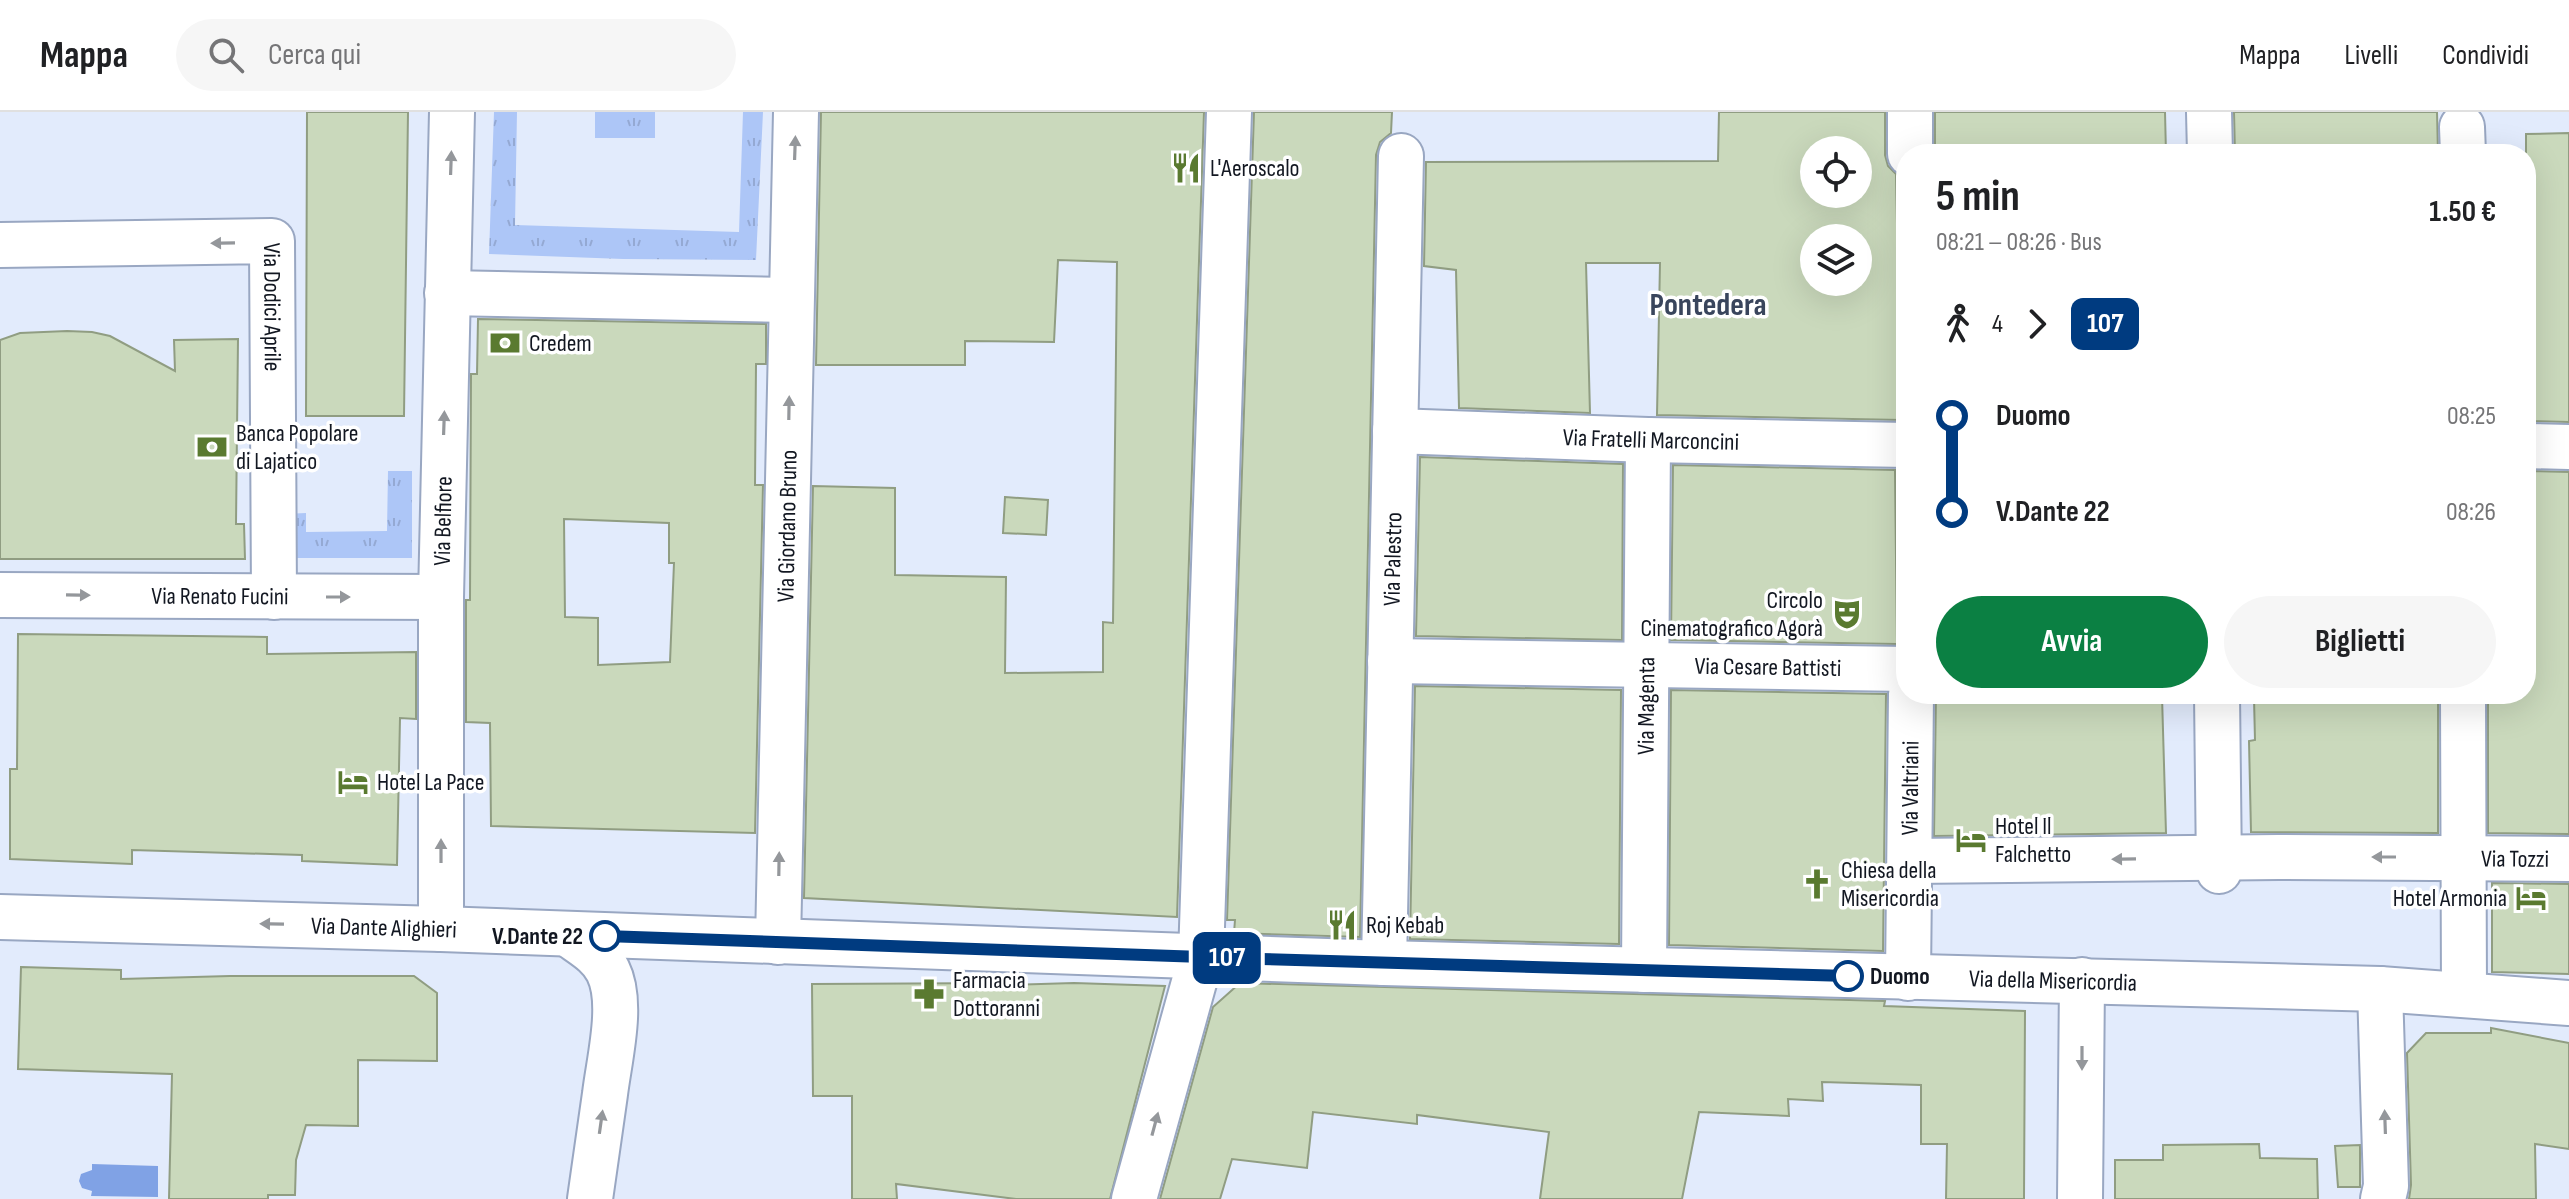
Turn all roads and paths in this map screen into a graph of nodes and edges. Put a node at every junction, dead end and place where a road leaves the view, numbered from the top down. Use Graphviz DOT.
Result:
graph roads {
  1 [pos="452,112"];
  2 [pos="796,112"];
  3 [pos="1229,112"];
  4 [pos="1910,112"];
  5 [pos="2209,112"];
  6 [pos="1910,144"];
  7 [pos="2210,144"];
  8 [pos="1401,156"];
  9 [pos="0,245"];
  10 [pos="447,293"];
  11 [pos="791,300"];
  12 [pos="1395,431"];
  13 [pos="1648,440"];
  14 [pos="1896,445"];
  15 [pos="2536,446"];
  16 [pos="2569,447"];
  17 [pos="0,595"];
  18 [pos="274,597"];
  19 [pos="441,597"];
  20 [pos="1390,661"];
  21 [pos="1645,665"];
  22 [pos="1896,669"];
  23 [pos="1911,704"];
  24 [pos="2217,704"];
  25 [pos="2463,704"];
  26 [pos="2462,858"];
  27 [pos="2569,859"];
  28 [pos="1911,861"];
  29 [pos="2220,864"];
  30 [pos="0,917"];
  31 [pos="441,929"];
  32 [pos="568,934"];
  33 [pos="778,942"];
  34 [pos="1201,957"];
  35 [pos="1384,963"];
  36 [pos="1644,970"];
  37 [pos="1908,978"];
  38 [pos="2082,980"];
  39 [pos="2380,989"];
  40 [pos="2464,994"];
  41 [pos="2569,1003"];
  42 [pos="590,1199"];
  43 [pos="1134,1199"];
  44 [pos="2080,1199"];
  45 [pos="2383,1199"];
  10 -- 1 [label="street, Via Belfiore, one-way"];
  11 -- 2 [label="street, Via Giordano Bruno, one-way"];
  3 -- 34 [label="street"];
  4 -- 6 [label="street"];
  5 -- 7 [label="street"];
  8 -- 12 [label="street, Via Palestro"];
  18 -- 9 [label="street, Via Dodici Aprile, one-way"];
  10 -- 11 [label="street"];
  19 -- 10 [label="street, Via Belfiore, one-way"];
  33 -- 11 [label="street, Via Giordano Bruno, one-way"];
  12 -- 13 [label="street, Via Fratelli Marconcini"];
  12 -- 20 [label="street, Via Palestro"];
  13 -- 14 [label="street, Via Fratelli Marconcini"];
  13 -- 21 [label="street, Via Magenta"];
  15 -- 16 [label="street"];
  17 -- 18 [label="street, Via Renato Fucini, one-way"];
  18 -- 19 [label="street, Via Renato Fucini, one-way"];
  31 -- 19 [label="street, Via Belfiore, one-way"];
  20 -- 21 [label="street, Via Cesare Battisti"];
  20 -- 35 [label="street, Via Palestro"];
  21 -- 22 [label="street, Via Cesare Battisti"];
  21 -- 36 [label="street, Via Magenta"];
  23 -- 28 [label="street, Via Valtriani"];
  24 -- 29 [label="street"];
  25 -- 26 [label="street"];
  26 -- 27 [label="street, Via Tozzi"];
  26 -- 29 [label="street, Via Tozzi, one-way"];
  26 -- 40 [label="street"];
  29 -- 28 [label="street, Via Tozzi, one-way"];
  28 -- 37 [label="street, Via Valtriani"];
  31 -- 30 [label="street, Via Dante Alighieri, one-way"];
  31 -- 32 [label="street, Via Dante Alighieri"];
  32 -- 33 [label="street, Via Dante Alighieri"];
  42 -- 32 [label="street, one-way"];
  33 -- 34 [label="street, Via Dante Alighieri"];
  34 -- 35 [label="street, Via della Misericordia"];
  43 -- 34 [label="street, one-way"];
  35 -- 36 [label="street, Via della Misericordia"];
  36 -- 37 [label="street, Via della Misericordia"];
  37 -- 38 [label="street, Via della Misericordia"];
  38 -- 39 [label="street, Via della Misericordia"];
  38 -- 44 [label="street, one-way"];
  39 -- 40 [label="street, Via della Misericordia"];
  45 -- 39 [label="street, one-way"];
  40 -- 41 [label="street, Via della Misericordia"];
}
